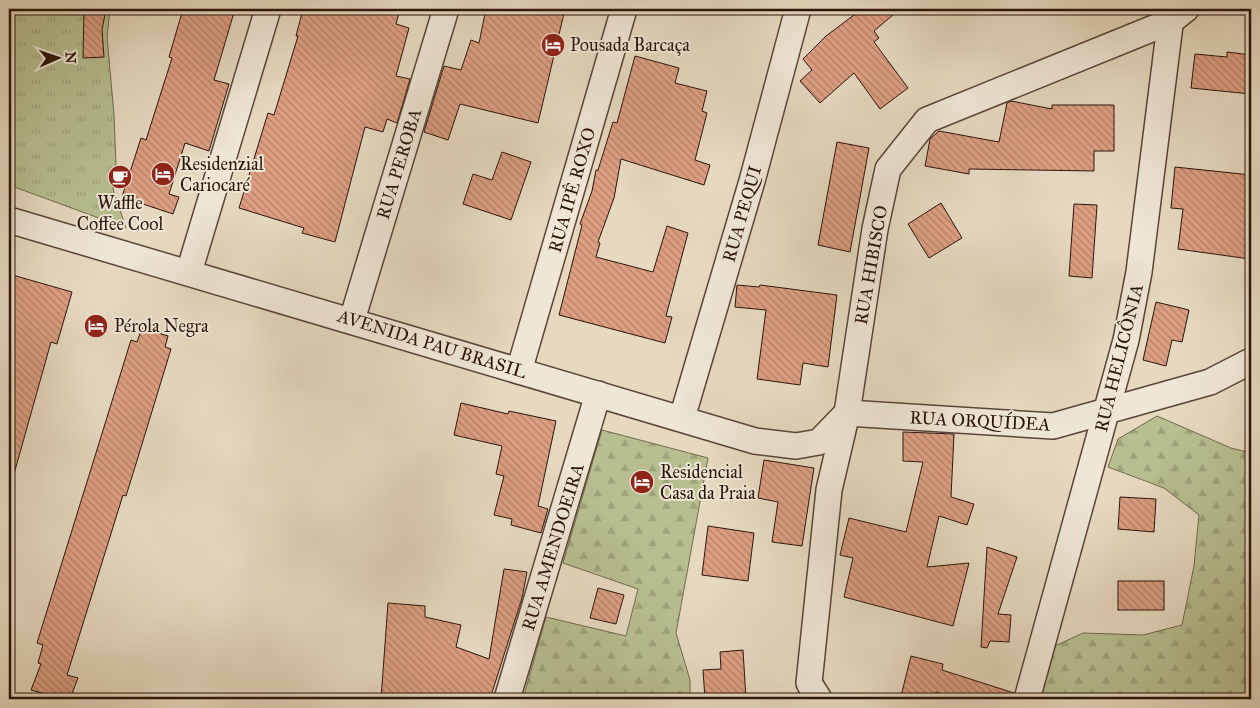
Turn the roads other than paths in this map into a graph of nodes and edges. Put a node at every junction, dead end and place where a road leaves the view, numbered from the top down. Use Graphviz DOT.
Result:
graph roads {
  1 [pos="268,9"];
  2 [pos="446,9"];
  3 [pos="624,9"];
  4 [pos="798,9"];
  5 [pos="1176,13"];
  6 [pos="9,220"];
  7 [pos="189,272"];
  8 [pos="352,320"];
  9 [pos="1251,361"];
  10 [pos="520,371"];
  11 [pos="598,394"];
  12 [pos="847,413"];
  13 [pos="1105,413"];
  14 [pos="682,418"];
  15 [pos="508,699"];
  16 [pos="819,699"];
  17 [pos="1027,699"];
  1 -- 7 [label="street"];
  2 -- 8 [label="street, RUA PEROBA"];
  3 -- 10 [label="street, RUA IPÊ ROXO"];
  4 -- 14 [label="street, RUA PEQUI"];
  5 -- 12 [label="street, RUA HIBISCO"];
  5 -- 13 [label="street, RUA HELICÔNIA"];
  6 -- 7 [label="street, AVENIDA PAU BRASIL"];
  7 -- 8 [label="street, AVENIDA PAU BRASIL"];
  8 -- 10 [label="street, AVENIDA PAU BRASIL"];
  9 -- 13 [label="street, RUA ORQUÍDEA"];
  10 -- 11 [label="street, AVENIDA PAU BRASIL"];
  11 -- 14 [label="street, AVENIDA PAU BRASIL"];
  11 -- 15 [label="street, RUA AMENDOEIRA"];
  12 -- 13 [label="street, RUA ORQUÍDEA"];
  12 -- 14 [label="street, AVENIDA PAU BRASIL"];
  12 -- 16 [label="street, RUA HIBISCO"];
  13 -- 17 [label="street, RUA HELICÔNIA"];
}
